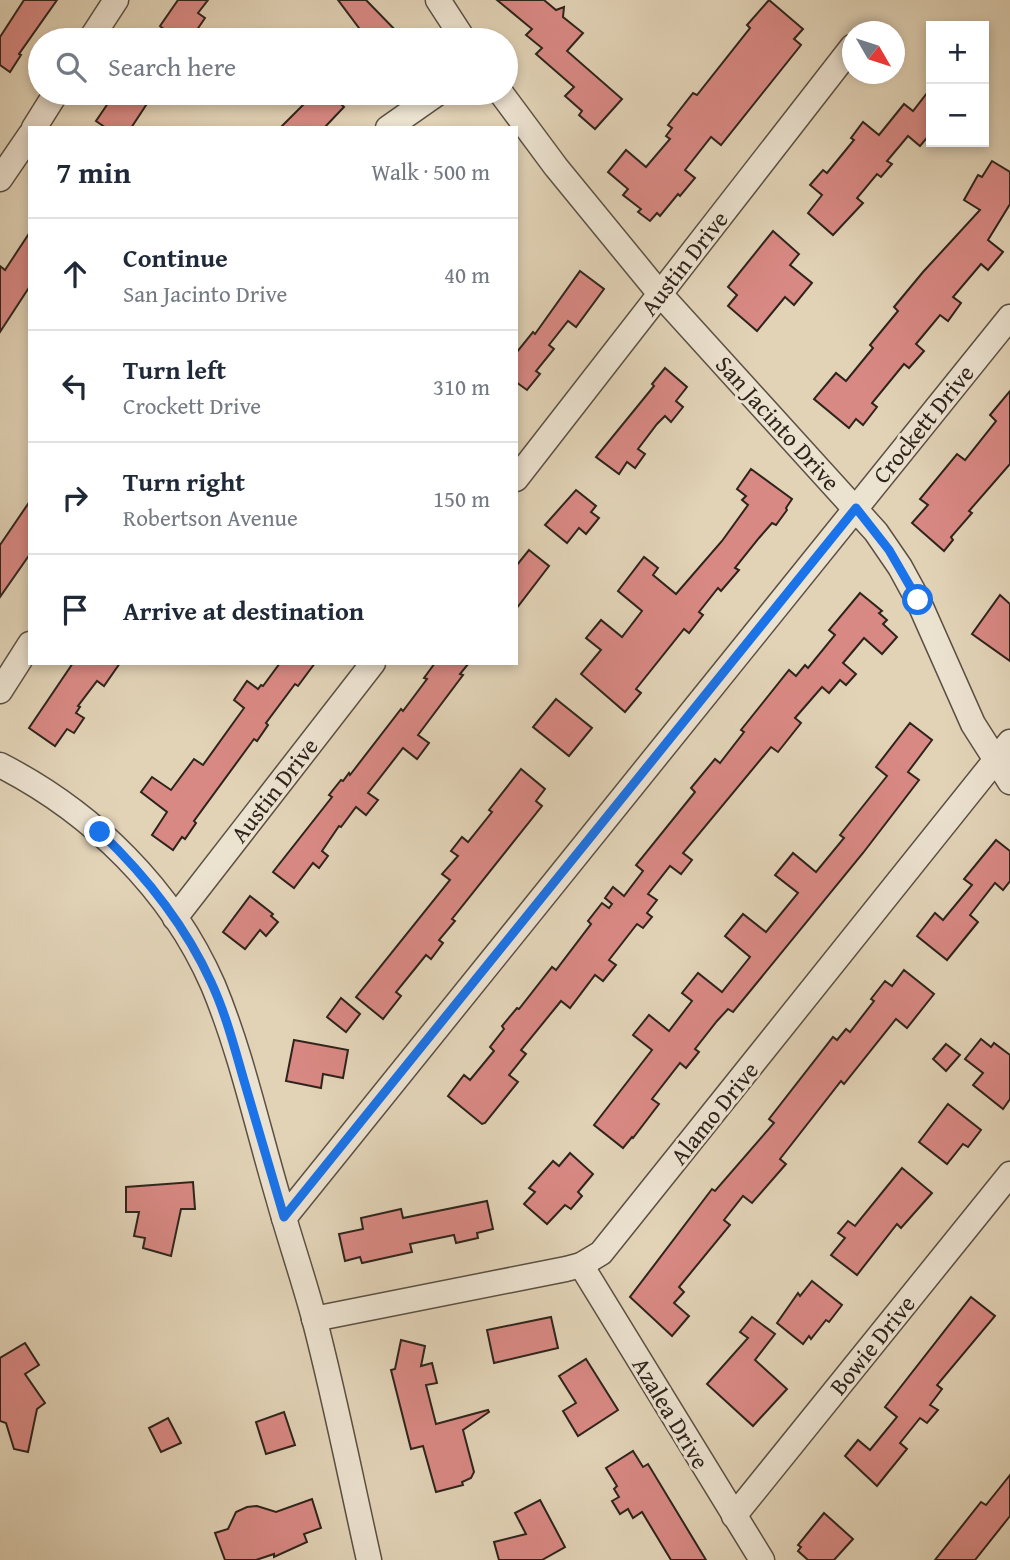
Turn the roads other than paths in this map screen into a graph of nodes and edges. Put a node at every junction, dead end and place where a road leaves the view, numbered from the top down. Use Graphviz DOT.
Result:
graph roads {
  1 [pos="116,0"];
  2 [pos="438,0"];
  3 [pos="98,28"];
  4 [pos="456,28"];
  5 [pos="842,60"];
  6 [pos="49,105"];
  7 [pos="421,105"];
  8 [pos="511,105"];
  9 [pos="35,126"];
  10 [pos="391,126"];
  11 [pos="28,138"];
  12 [pos="0,178"];
  13 [pos="660,293"];
  14 [pos="1010,317"];
  15 [pos="518,476"];
  16 [pos="856,508"];
  17 [pos="28,647"];
  18 [pos="371,665"];
  19 [pos="0,691"];
  20 [pos="1003,751"];
  21 [pos="0,765"];
  22 [pos="1010,782"];
  23 [pos="175,918"];
  24 [pos="1010,1174"];
  25 [pos="284,1217"];
  26 [pos="581,1265"];
  27 [pos="314,1319"];
  28 [pos="734,1516"];
  29 [pos="369,1560"];
  30 [pos="762,1560"];
  1 -- 3 [label="street"];
  2 -- 4 [label="street"];
  5 -- 13 [label="street, Austin Drive"];
  6 -- 9 [label="street"];
  7 -- 10 [label="street"];
  8 -- 13 [label="street, San Jacinto Drive"];
  11 -- 12 [label="street"];
  13 -- 15 [label="street, Austin Drive"];
  13 -- 16 [label="street, San Jacinto Drive"];
  14 -- 16 [label="street, Crockett Drive"];
  16 -- 20 [label="street, San Jacinto Drive"];
  16 -- 25 [label="street, Crockett Drive"];
  17 -- 19 [label="street"];
  18 -- 23 [label="street, Austin Drive"];
  20 -- 22 [label="street, San Jacinto Drive"];
  20 -- 26 [label="street, Alamo Drive"];
  21 -- 23 [label="street"];
  23 -- 25 [label="street"];
  24 -- 28 [label="street, Bowie Drive"];
  25 -- 27 [label="street"];
  26 -- 27 [label="street, Alamo Drive"];
  26 -- 28 [label="street, Azalea Drive"];
  27 -- 29 [label="street"];
  28 -- 30 [label="street, Azalea Drive"];
}
